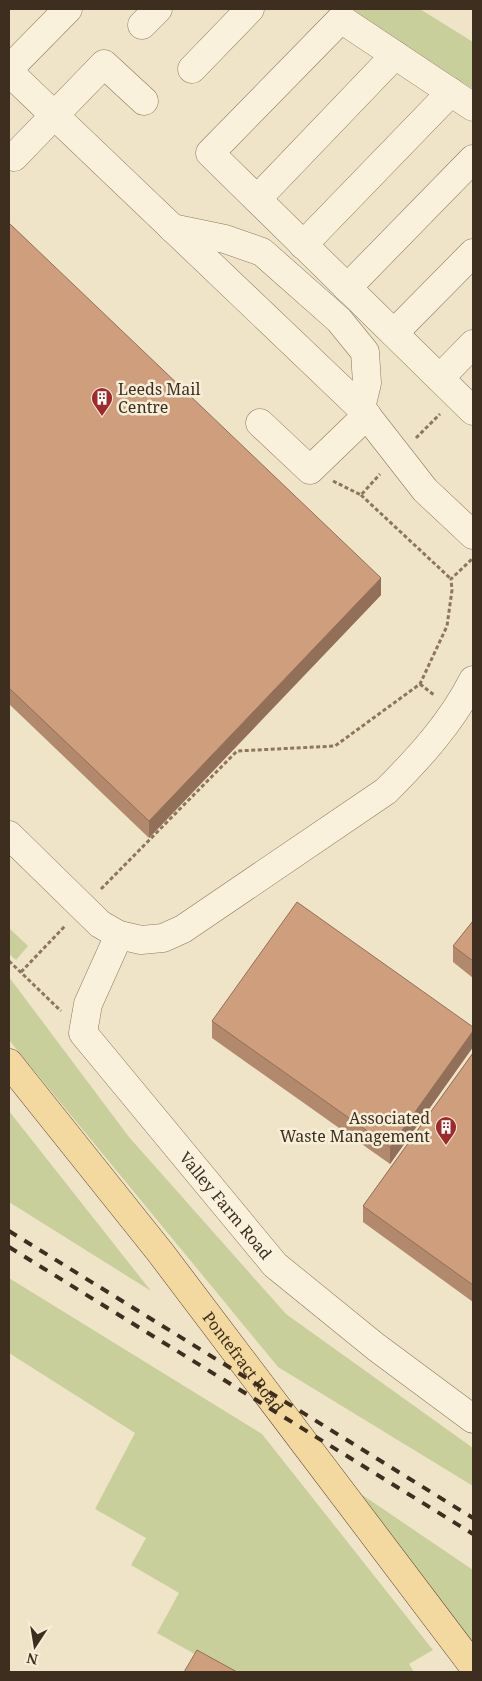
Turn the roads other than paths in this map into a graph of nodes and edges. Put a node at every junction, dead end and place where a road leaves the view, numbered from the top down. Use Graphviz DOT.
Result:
graph roads {
  1 [pos="68,9"];
  2 [pos="250,9"];
  3 [pos="395,55"];
  4 [pos="192,69"];
  5 [pos="9,71"];
  6 [pos="451,92"];
  7 [pos="144,101"];
  8 [pos="473,107"];
  9 [pos="54,116"];
  10 [pos="14,156"];
  11 [pos="473,158"];
  12 [pos="257,199"];
  13 [pos="172,228"];
  14 [pos="304,245"];
  15 [pos="473,253"];
  16 [pos="348,288"];
  17 [pos="394,333"];
  18 [pos="473,344"];
  19 [pos="440,378"];
  20 [pos="473,411"];
  21 [pos="364,412"];
  22 [pos="260,423"];
  23 [pos="473,535"];
  24 [pos="473,680"];
  25 [pos="9,835"];
  26 [pos="119,935"];
  27 [pos="9,1063"];
  28 [pos="473,1420"];
  29 [pos="473,1666"];
  1 -- 5 [label="lane"];
  2 -- 4 [label="lane"];
  3 -- 6 [label="lane"];
  3 -- 12 [label="lane"];
  3 -- 12 [label="lane"];
  5 -- 9 [label="lane"];
  6 -- 8 [label="lane"];
  6 -- 14 [label="lane"];
  7 -- 9 [label="lane"];
  9 -- 10 [label="lane"];
  9 -- 13 [label="lane"];
  11 -- 16 [label="lane"];
  12 -- 14 [label="lane"];
  13 -- 21 [label="lane"];
  13 -- 21 [label="lane"];
  14 -- 16 [label="lane"];
  15 -- 17 [label="lane"];
  16 -- 17 [label="lane"];
  17 -- 19 [label="lane"];
  18 -- 19 [label="lane"];
  19 -- 20 [label="lane"];
  21 -- 22 [label="lane"];
  21 -- 23 [label="lane"];
  24 -- 26 [label="lane"];
  25 -- 26 [label="lane"];
  26 -- 28 [label="lane, Valley Farm Road"];
  27 -- 29 [label="main road, Pontefract Road"];
}
